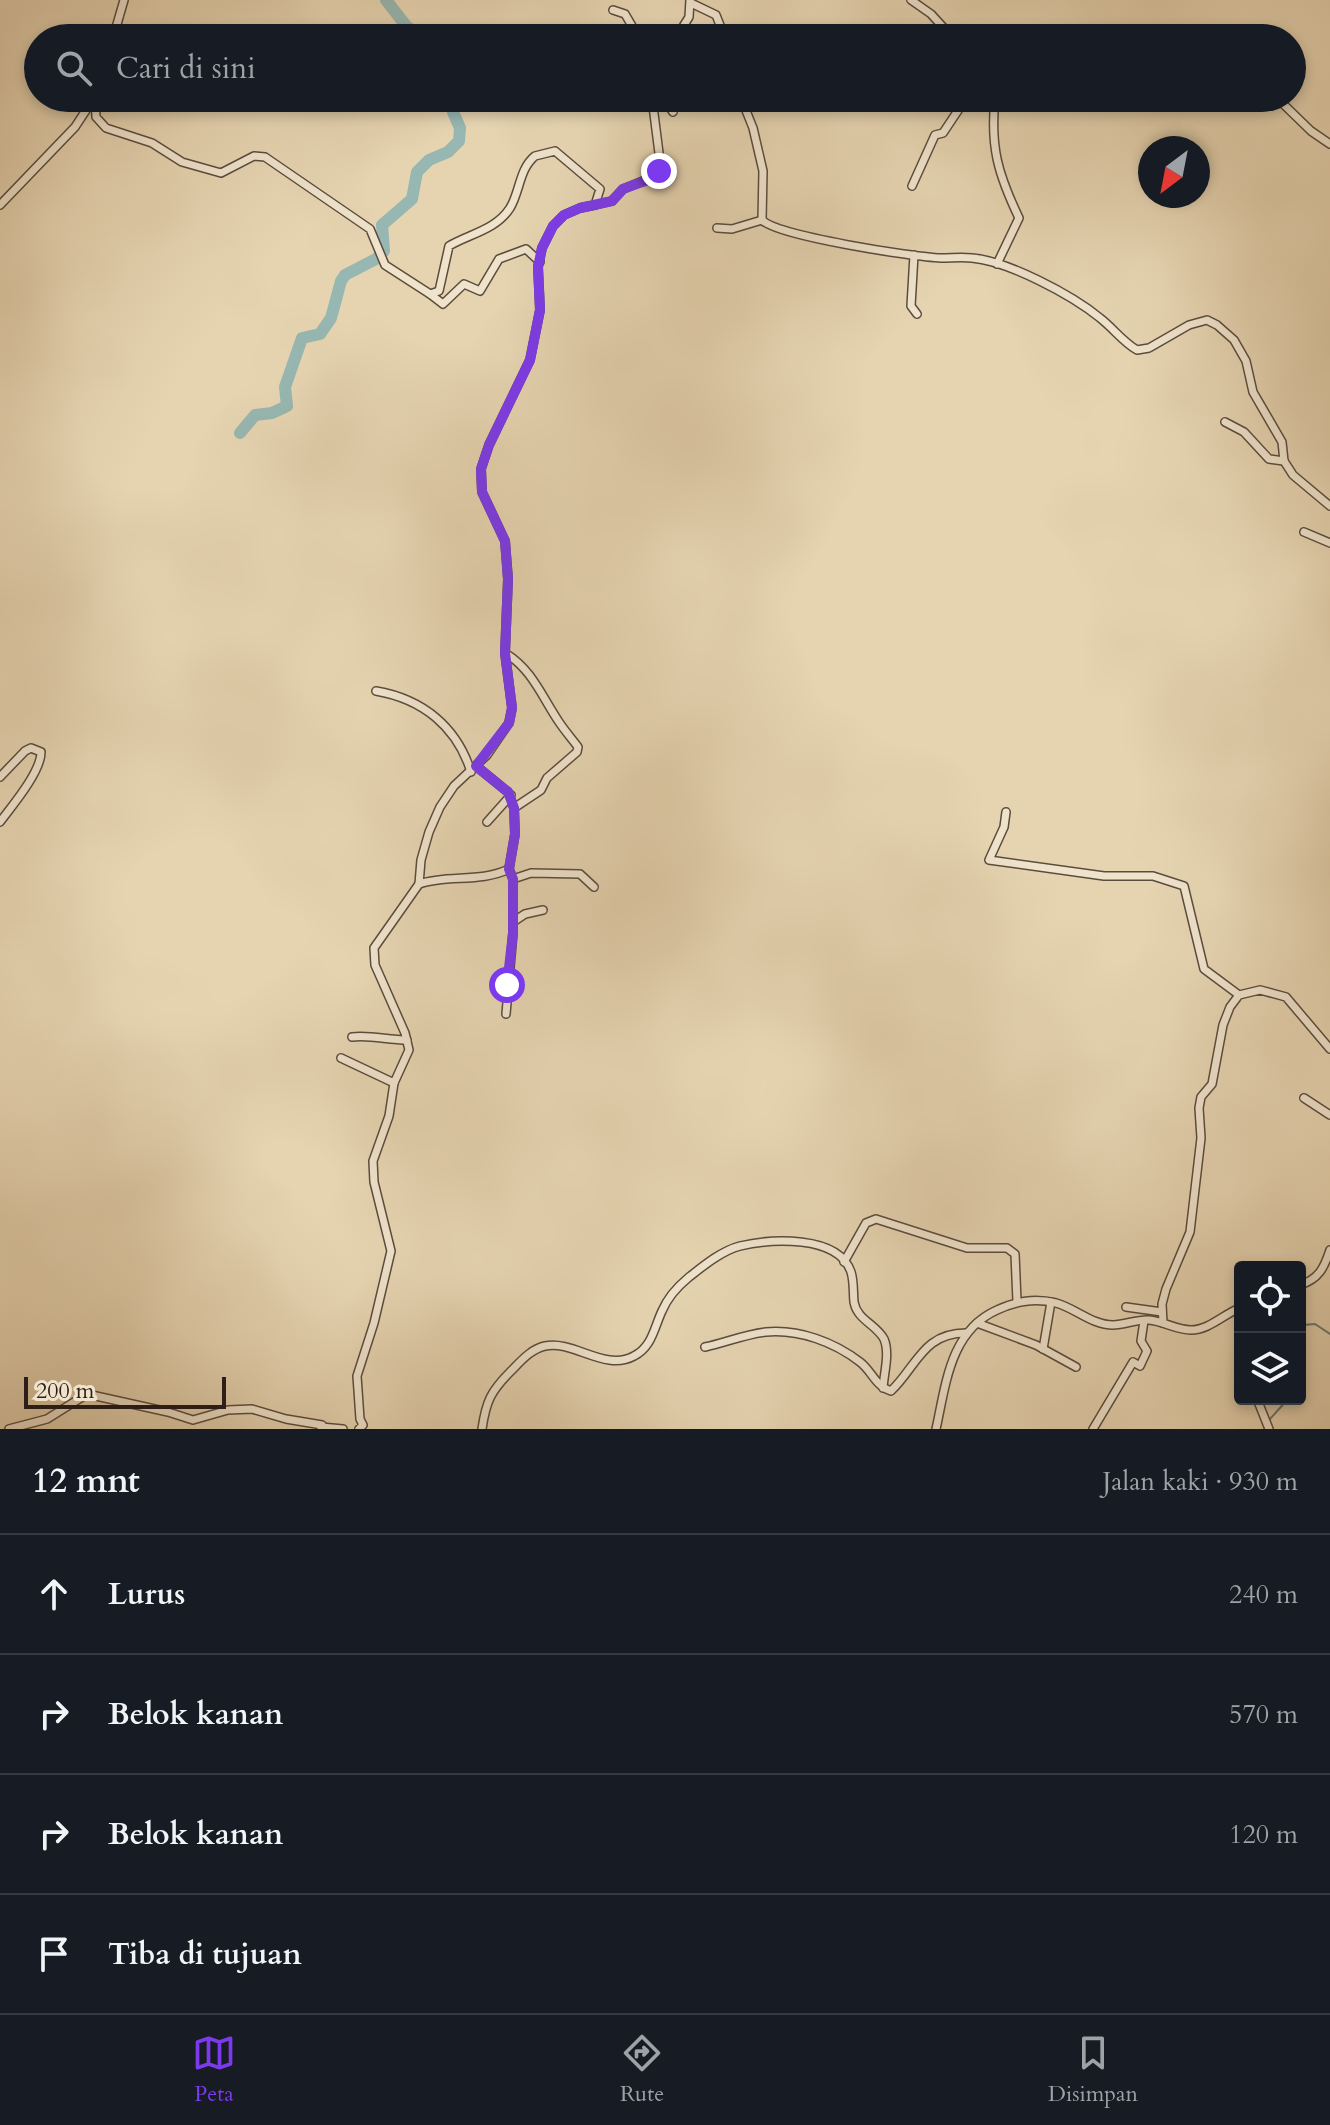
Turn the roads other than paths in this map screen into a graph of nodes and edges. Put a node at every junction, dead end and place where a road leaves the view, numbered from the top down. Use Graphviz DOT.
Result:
graph roads {
  1 [pos="124,0"];
  2 [pos="911,0"];
  3 [pos="690,1"];
  4 [pos="613,10"];
  5 [pos="117,24"];
  6 [pos="631,24"];
  7 [pos="686,24"];
  8 [pos="719,24"];
  9 [pos="940,24"];
  10 [pos="85,112"];
  11 [pos="95,112"];
  12 [pos="653,112"];
  13 [pos="747,112"];
  14 [pos="957,112"];
  15 [pos="994,112"];
  16 [pos="1291,112"];
  17 [pos="1330,144"];
  18 [pos="912,186"];
  19 [pos="0,205"];
  20 [pos="595,205"];
  21 [pos="762,220"];
  22 [pos="717,228"];
  23 [pos="914,255"];
  24 [pos="540,262"];
  25 [pos="997,264"];
  26 [pos="430,294"];
  27 [pos="917,314"];
  28 [pos="1225,422"];
  29 [pos="1284,461"];
  30 [pos="1330,506"];
  31 [pos="1304,532"];
  32 [pos="1330,543"];
  33 [pos="505,653"];
  34 [pos="376,691"];
  35 [pos="473,769"];
  36 [pos="0,777"];
  37 [pos="511,795"];
  38 [pos="514,808"];
  39 [pos="3,811"];
  40 [pos="1006,812"];
  41 [pos="0,822"];
  42 [pos="487,822"];
  43 [pos="509,869"];
  44 [pos="513,879"];
  45 [pos="419,884"];
  46 [pos="594,887"];
  47 [pos="543,910"];
  48 [pos="513,922"];
  49 [pos="1239,995"];
  50 [pos="506,1014"];
  51 [pos="352,1037"];
  52 [pos="407,1040"];
  53 [pos="1330,1049"];
  54 [pos="341,1058"];
  55 [pos="394,1083"];
  56 [pos="1304,1098"];
  57 [pos="1330,1115"];
  58 [pos="1330,1250"];
  59 [pos="844,1262"];
  60 [pos="1306,1283"];
  61 [pos="1017,1301"];
  62 [pos="1051,1302"];
  63 [pos="1126,1307"];
  64 [pos="1234,1311"];
  65 [pos="1162,1312"];
  66 [pos="1144,1321"];
  67 [pos="977,1323"];
  68 [pos="1163,1323"];
  69 [pos="966,1333"];
  70 [pos="705,1347"];
  71 [pos="1043,1349"];
  72 [pos="1076,1367"];
  73 [pos="883,1388"];
  74 [pos="1259,1405"];
  75 [pos="321,1427"];
  76 [pos="361,1427"];
  77 [pos="373,1427"];
  78 [pos="9,1429"];
  79 [pos="343,1429"];
  80 [pos="482,1429"];
  81 [pos="936,1429"];
  82 [pos="1093,1429"];
  83 [pos="1269,1429"];
  1 -- 5 [label="street"];
  2 -- 9 [label="street"];
  3 -- 7 [label="street"];
  3 -- 8 [label="street"];
  4 -- 6 [label="street"];
  10 -- 19 [label="street"];
  11 -- 26 [label="street"];
  12 -- 20 [label="street"];
  13 -- 21 [label="street"];
  14 -- 18 [label="street"];
  15 -- 25 [label="street"];
  16 -- 17 [label="street"];
  20 -- 24 [label="street"];
  20 -- 26 [label="street"];
  21 -- 22 [label="street"];
  21 -- 23 [label="street"];
  23 -- 25 [label="street"];
  23 -- 27 [label="street"];
  24 -- 26 [label="street"];
  24 -- 33 [label="street"];
  25 -- 29 [label="street"];
  28 -- 29 [label="street"];
  29 -- 30 [label="street"];
  31 -- 32 [label="street"];
  33 -- 35 [label="street"];
  33 -- 38 [label="street"];
  34 -- 35 [label="street"];
  35 -- 37 [label="street"];
  35 -- 45 [label="street"];
  36 -- 39 [label="street"];
  37 -- 38 [label="street"];
  37 -- 42 [label="street"];
  38 -- 43 [label="street"];
  39 -- 41 [label="street"];
  40 -- 49 [label="street"];
  43 -- 44 [label="street"];
  43 -- 45 [label="street"];
  44 -- 46 [label="street"];
  44 -- 48 [label="street"];
  45 -- 52 [label="street"];
  47 -- 48 [label="street"];
  48 -- 50 [label="street"];
  49 -- 53 [label="street"];
  49 -- 65 [label="street"];
  51 -- 52 [label="street"];
  52 -- 55 [label="street"];
  54 -- 55 [label="street"];
  55 -- 76 [label="street"];
  56 -- 57 [label="street"];
  58 -- 60 [label="street"];
  59 -- 61 [label="street"];
  59 -- 73 [label="street"];
  59 -- 80 [label="street"];
  61 -- 62 [label="street"];
  61 -- 67 [label="street"];
  62 -- 66 [label="street"];
  62 -- 71 [label="street"];
  63 -- 65 [label="street"];
  64 -- 68 [label="street"];
  65 -- 68 [label="street"];
  66 -- 68 [label="street"];
  66 -- 82 [label="street"];
  67 -- 69 [label="street"];
  67 -- 71 [label="street"];
  69 -- 73 [label="street"];
  69 -- 81 [label="street"];
  70 -- 73 [label="street"];
  71 -- 72 [label="street"];
  74 -- 83 [label="street"];
  75 -- 78 [label="street"];
  75 -- 79 [label="street"];
  76 -- 77 [label="street"];
}
